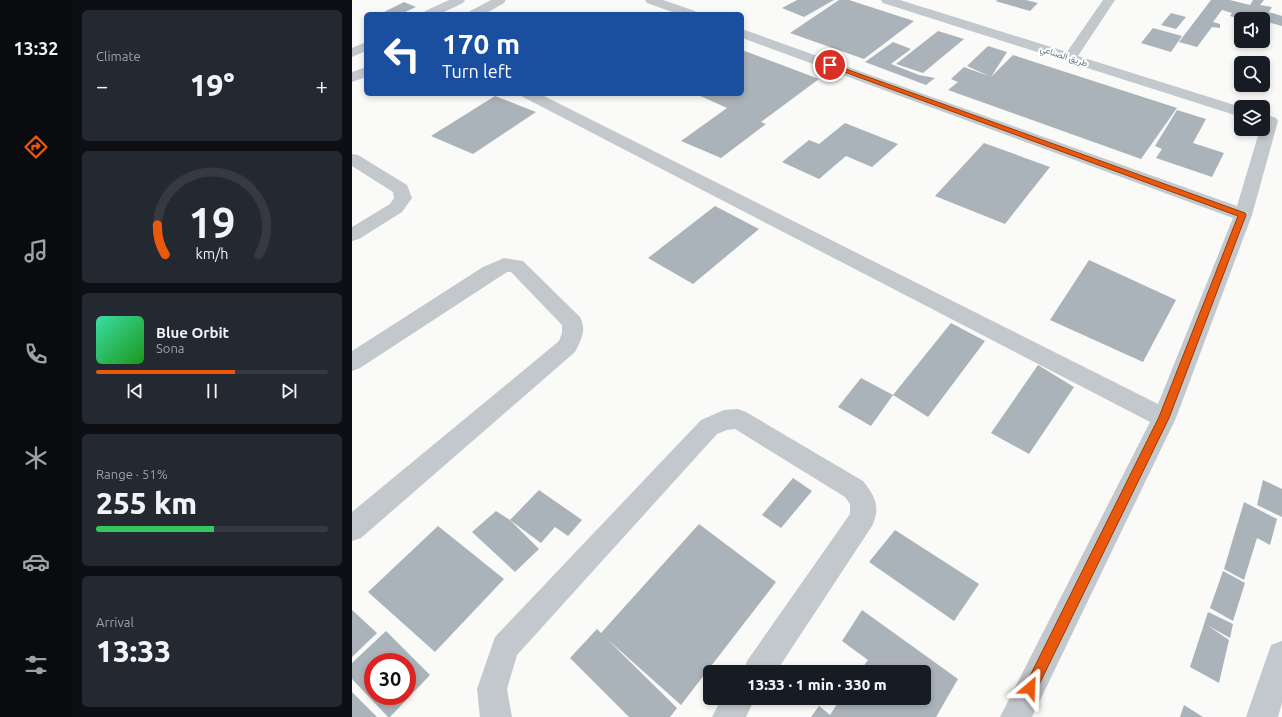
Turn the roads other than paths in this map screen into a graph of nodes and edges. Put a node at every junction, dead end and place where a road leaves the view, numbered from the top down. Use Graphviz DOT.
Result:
graph roads {
  1 [pos="432,0"];
  2 [pos="500,0"];
  3 [pos="651,0"];
  4 [pos="887,0"];
  5 [pos="1109,0"];
  6 [pos="453,2"];
  7 [pos="434,12"];
  8 [pos="479,12"];
  9 [pos="684,12"];
  10 [pos="744,34"];
  11 [pos="1070,58"];
  12 [pos="364,72"];
  13 [pos="352,78"];
  14 [pos="532,96"];
  15 [pos="1234,110"];
  16 [pos="1272,121"];
  17 [pos="352,159"];
  18 [pos="1243,215"];
  19 [pos="352,234"];
  20 [pos="352,362"];
  21 [pos="1164,418"];
  22 [pos="352,529"];
  23 [pos="1282,656"];
  24 [pos="763,665"];
  25 [pos="736,705"];
  26 [pos="496,717"];
  27 [pos="728,717"];
  28 [pos="1016,717"];
  29 [pos="1262,717"];
  1 -- 6 [label="street"];
  2 -- 8 [label="street"];
  3 -- 9 [label="street"];
  4 -- 11 [label="street, طريق الصناعي"];
  5 -- 11 [label="street"];
  6 -- 7 [label="street"];
  10 -- 18 [label="street"];
  11 -- 15 [label="street, طريق الصناعي"];
  12 -- 13 [label="street"];
  14 -- 21 [label="street"];
  16 -- 18 [label="street"];
  17 -- 19 [label="street"];
  18 -- 21 [label="street"];
  20 -- 22 [label="street"];
  21 -- 28 [label="street"];
  23 -- 29 [label="street"];
  24 -- 26 [label="street"];
  25 -- 27 [label="street"];
}
